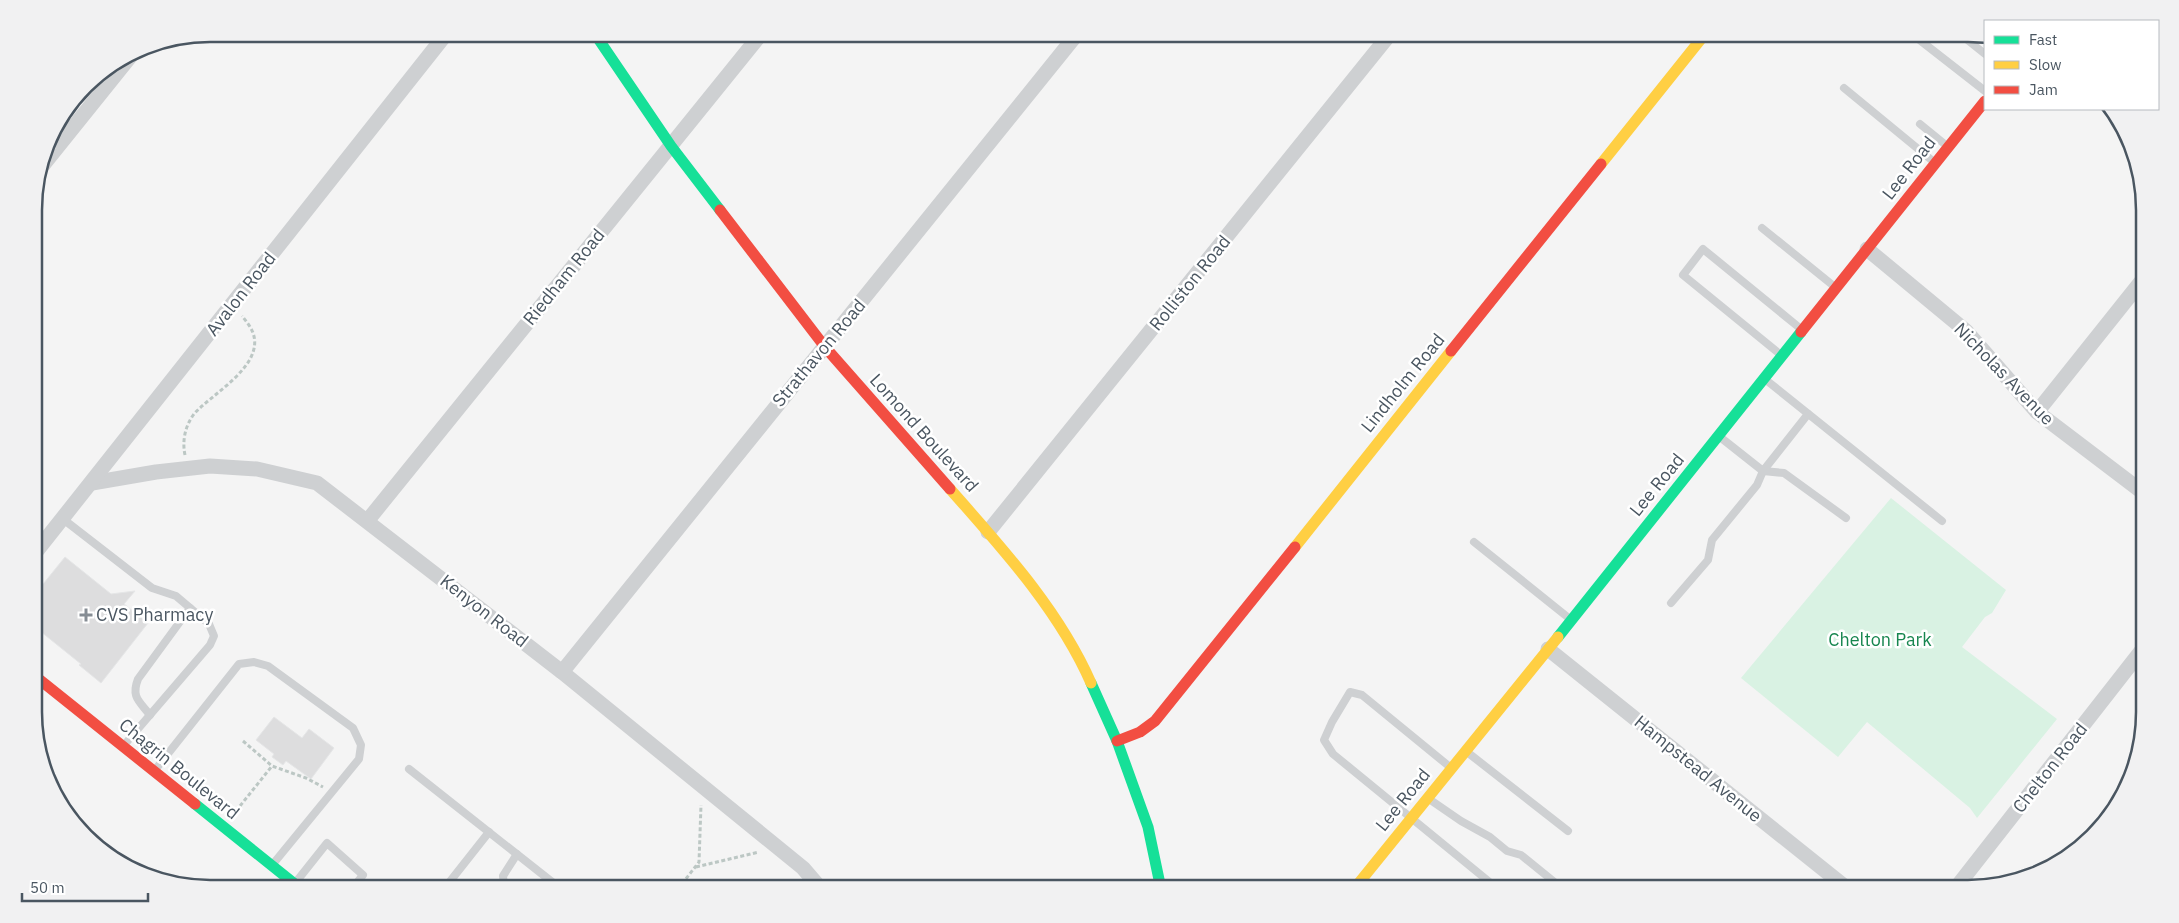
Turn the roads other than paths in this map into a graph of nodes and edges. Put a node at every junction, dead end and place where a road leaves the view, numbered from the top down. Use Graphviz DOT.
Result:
graph roads {
  1 [pos="1383,42"];
  2 [pos="1698,42"];
  3 [pos="1922,42"];
  4 [pos="1970,42"];
  5 [pos="439,43"];
  6 [pos="601,43"];
  7 [pos="754,43"];
  8 [pos="1070,43"];
  9 [pos="1984,53"];
  10 [pos="122,68"];
  11 [pos="1844,88"];
  12 [pos="1984,90"];
  13 [pos="1984,102"];
  14 [pos="1920,124"];
  15 [pos="671,146"];
  16 [pos="1948,147"];
  17 [pos="53,153"];
  18 [pos="1936,163"];
  19 [pos="1762,228"];
  20 [pos="1868,249"];
  21 [pos="1836,288"];
  22 [pos="2136,288"];
  23 [pos="1803,330"];
  24 [pos="824,347"];
  25 [pos="1782,356"];
  26 [pos="1764,378"];
  27 [pos="2036,412"];
  28 [pos="1808,414"];
  29 [pos="1718,436"];
  30 [pos="1764,471"];
  31 [pos="92,483"];
  32 [pos="2136,487"];
  33 [pos="1846,518"];
  34 [pos="63,519"];
  35 [pos="368,520"];
  36 [pos="1942,521"];
  37 [pos="988,532"];
  38 [pos="1474,542"];
  39 [pos="42,545"];
  40 [pos="1671,603"];
  41 [pos="190,608"];
  42 [pos="1571,620"];
  43 [pos="1548,649"];
  44 [pos="2136,658"];
  45 [pos="562,672"];
  46 [pos="42,682"];
  47 [pos="150,715"];
  48 [pos="1117,741"];
  49 [pos="123,746"];
  50 [pos="1466,751"];
  51 [pos="1452,768"];
  52 [pos="409,769"];
  53 [pos="154,771"];
  54 [pos="1428,798"];
  55 [pos="1412,817"];
  56 [pos="1568,831"];
  57 [pos="489,832"];
  58 [pos="517,854"];
  59 [pos="272,866"];
  60 [pos="289,880"];
  61 [pos="303,880"];
  62 [pos="359,880"];
  63 [pos="451,880"];
  64 [pos="503,880"];
  65 [pos="550,880"];
  66 [pos="813,880"];
  67 [pos="1158,880"];
  68 [pos="1363,880"];
  69 [pos="1487,880"];
  70 [pos="1552,880"];
  71 [pos="1837,880"];
  72 [pos="1962,880"];
  1 -- 37 [label="street, Rolliston Road"];
  2 -- 48 [label="street, Lindholm Road"];
  3 -- 12 [label="lane"];
  4 -- 9 [label="lane"];
  5 -- 31 [label="street, Avalon Road"];
  6 -- 15 [label="street, Lomond Boulevard"];
  7 -- 15 [label="street, Riedham Road"];
  8 -- 24 [label="street, Strathavon Road"];
  10 -- 17 [label="street"];
  11 -- 18 [label="lane"];
  13 -- 16 [label="street, Lee Road"];
  14 -- 16 [label="lane"];
  15 -- 24 [label="street, Lomond Boulevard"];
  15 -- 35 [label="street, Riedham Road"];
  16 -- 18 [label="street, Lee Road"];
  18 -- 20 [label="street, Lee Road"];
  19 -- 21 [label="lane"];
  20 -- 21 [label="street, Lee Road"];
  20 -- 27 [label="street, Nicholas Avenue"];
  21 -- 23 [label="street, Lee Road"];
  22 -- 27 [label="street"];
  23 -- 25 [label="street, Lee Road"];
  23 -- 25 [label="lane"];
  24 -- 37 [label="street, Lomond Boulevard"];
  24 -- 45 [label="street, Strathavon Road"];
  25 -- 26 [label="street, Lee Road"];
  26 -- 28 [label="lane"];
  26 -- 29 [label="street, Lee Road"];
  27 -- 32 [label="street, Nicholas Avenue"];
  28 -- 30 [label="lane"];
  28 -- 36 [label="lane"];
  29 -- 30 [label="lane"];
  29 -- 42 [label="street, Lee Road"];
  30 -- 33 [label="lane"];
  30 -- 40 [label="lane"];
  31 -- 34 [label="street, Avalon Road"];
  31 -- 35 [label="street, Kenyon Road"];
  34 -- 39 [label="street, Avalon Road"];
  34 -- 41 [label="lane"];
  35 -- 45 [label="street, Kenyon Road"];
  37 -- 48 [label="street, Lomond Boulevard"];
  38 -- 42 [label="lane"];
  41 -- 47 [label="lane"];
  41 -- 47 [label="lane"];
  42 -- 43 [label="street, Lee Road"];
  43 -- 50 [label="street, Lee Road"];
  43 -- 71 [label="street, Hampstead Avenue"];
  44 -- 72 [label="street, Chelton Road"];
  45 -- 66 [label="street, Kenyon Road"];
  46 -- 49 [label="street, Chagrin Boulevard"];
  47 -- 49 [label="lane"];
  48 -- 67 [label="street, Lomond Boulevard"];
  49 -- 53 [label="street, Chagrin Boulevard"];
  50 -- 51 [label="street, Lee Road"];
  50 -- 56 [label="lane"];
  51 -- 54 [label="street, Lee Road"];
  51 -- 55 [label="lane"];
  52 -- 57 [label="lane"];
  53 -- 59 [label="street, Chagrin Boulevard"];
  53 -- 59 [label="lane"];
  54 -- 55 [label="street, Lee Road"];
  54 -- 70 [label="lane"];
  55 -- 68 [label="street, Lee Road"];
  55 -- 69 [label="lane"];
  57 -- 58 [label="lane"];
  57 -- 63 [label="lane"];
  58 -- 64 [label="lane"];
  58 -- 65 [label="lane"];
  59 -- 60 [label="street, Chagrin Boulevard"];
  61 -- 62 [label="lane"];
}
